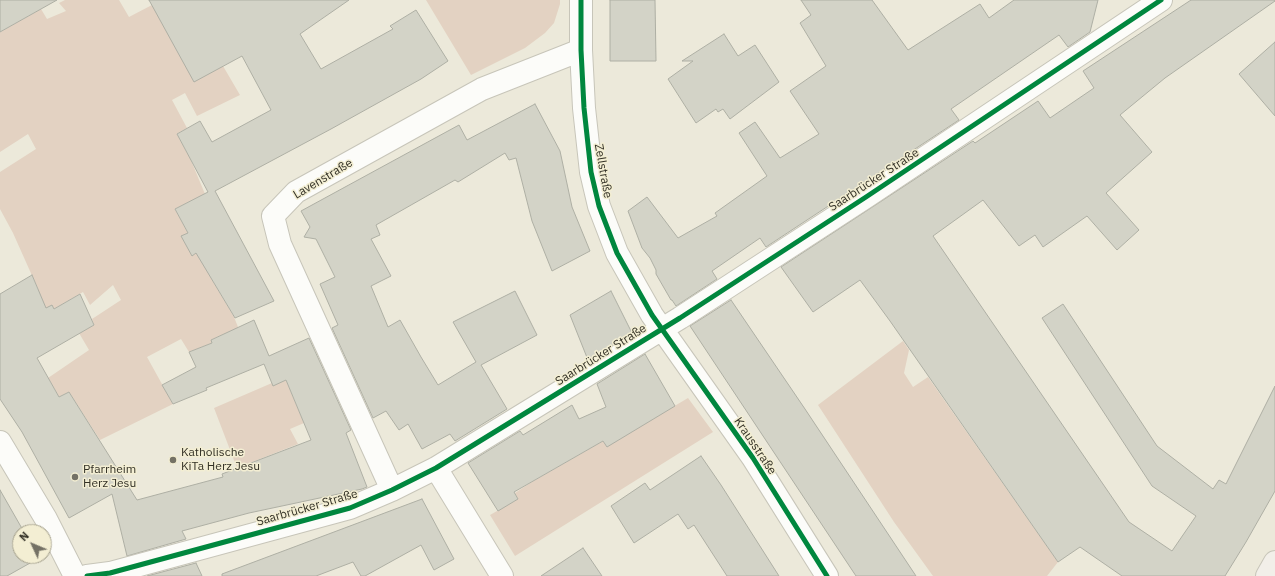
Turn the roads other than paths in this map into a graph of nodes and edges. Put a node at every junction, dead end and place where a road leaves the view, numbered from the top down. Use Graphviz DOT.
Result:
graph roads {
  1 [pos="581,0"];
  2 [pos="1151,2"];
  3 [pos="581,50"];
  4 [pos="663,329"];
  5 [pos="0,442"];
  6 [pos="436,468"];
  7 [pos="392,490"];
  8 [pos="1275,562"];
  9 [pos="75,576"];
  10 [pos="87,576"];
  11 [pos="502,576"];
  12 [pos="827,576"];
  13 [pos="1267,576"];
  1 -- 3 [label="street, Zellstraße"];
  2 -- 4 [label="street, Saarbrücker Straße"];
  3 -- 4 [label="street, Zellstraße"];
  3 -- 7 [label="street, Lavenstraße"];
  4 -- 6 [label="street, Saarbrücker Straße"];
  4 -- 12 [label="street, Krausstraße"];
  5 -- 9 [label="street"];
  6 -- 7 [label="street, Saarbrücker Straße"];
  6 -- 11 [label="street"];
  7 -- 10 [label="street, Saarbrücker Straße"];
  8 -- 13 [label="street"];
}
